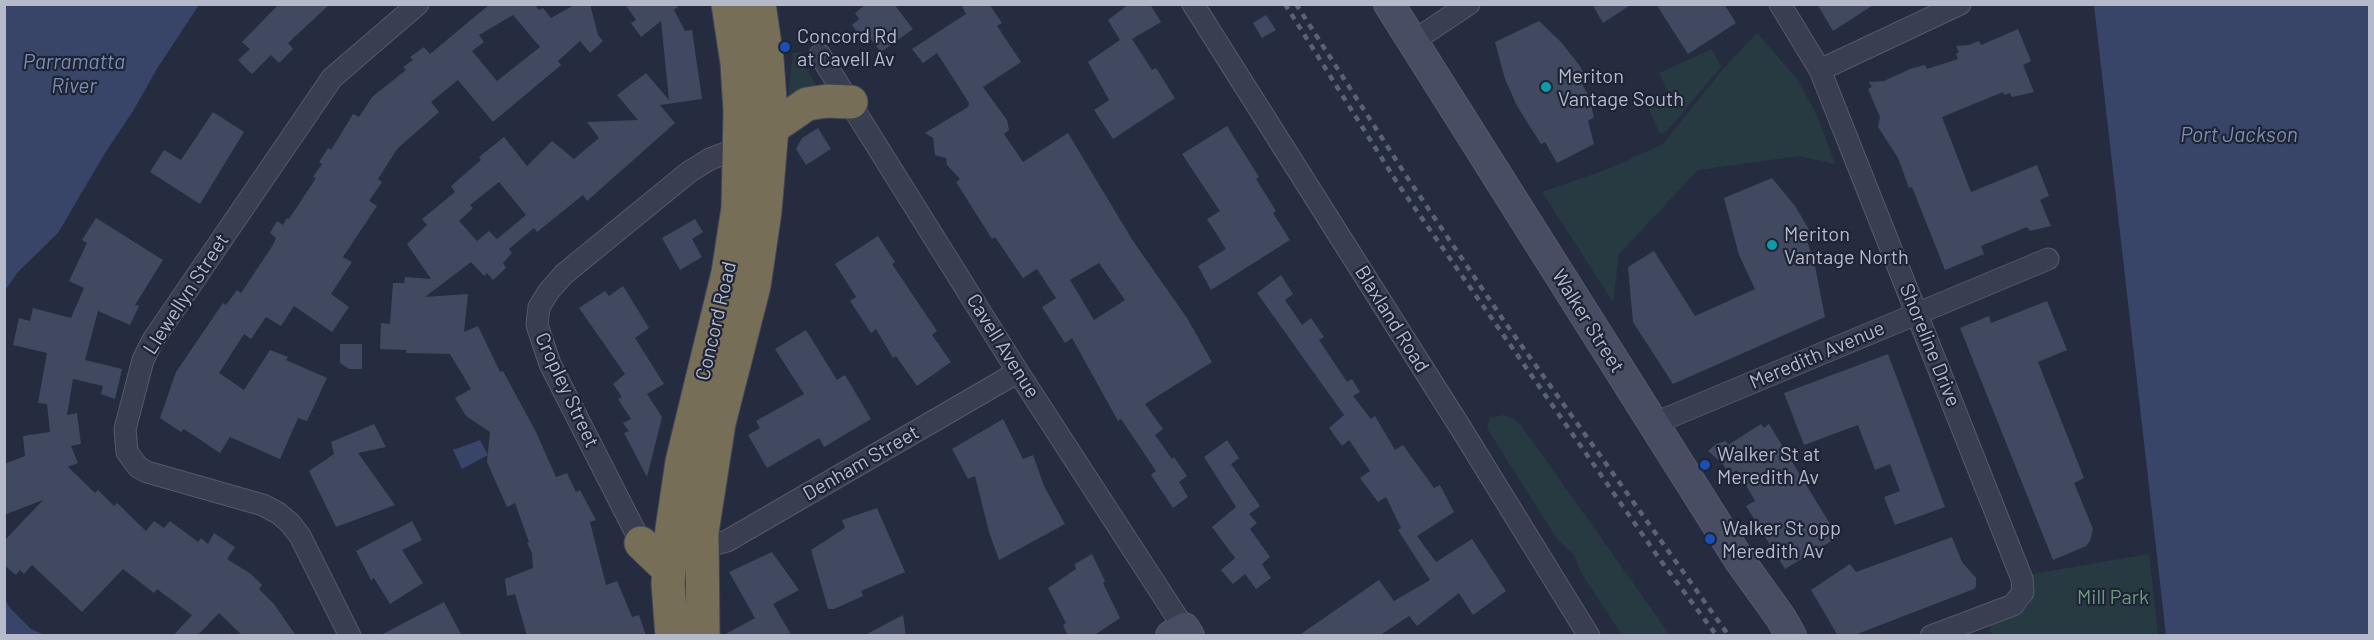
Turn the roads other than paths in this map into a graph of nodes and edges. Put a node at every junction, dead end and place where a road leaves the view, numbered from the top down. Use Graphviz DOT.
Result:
graph roads {
  1 [pos="418,4"];
  2 [pos="728,4"];
  3 [pos="759,4"];
  4 [pos="1193,4"];
  5 [pos="1389,4"];
  6 [pos="1469,4"];
  7 [pos="1780,4"];
  8 [pos="1960,4"];
  9 [pos="1412,42"];
  10 [pos="820,56"];
  11 [pos="1820,70"];
  12 [pos="851,102"];
  13 [pos="772,128"];
  14 [pos="741,147"];
  15 [pos="2048,260"];
  16 [pos="1918,314"];
  17 [pos="1018,372"];
  18 [pos="1653,424"];
  19 [pos="641,543"];
  20 [pos="702,548"];
  21 [pos="669,570"];
  22 [pos="1181,633"];
  23 [pos="350,636"];
  24 [pos="672,636"];
  25 [pos="703,636"];
  26 [pos="1589,636"];
  27 [pos="1791,636"];
  28 [pos="1931,636"];
  1 -- 23 [label="street, Llewellyn Street"];
  2 -- 14 [label="highway, Concord Road"];
  3 -- 13 [label="highway, Concord Road"];
  4 -- 26 [label="street, Blaxland Road"];
  5 -- 9 [label="street, Walker Street"];
  6 -- 9 [label="street"];
  7 -- 11 [label="street, Shoreline Drive"];
  8 -- 11 [label="street"];
  9 -- 18 [label="street, Walker Street"];
  10 -- 12 [label="street, Cavell Avenue"];
  11 -- 16 [label="street, Shoreline Drive"];
  12 -- 13 [label="highway"];
  12 -- 17 [label="street, Cavell Avenue"];
  13 -- 20 [label="highway, Concord Road"];
  14 -- 19 [label="street, Cropley Street"];
  14 -- 21 [label="highway, Concord Road"];
  15 -- 16 [label="street, Meredith Avenue"];
  16 -- 18 [label="street, Meredith Avenue"];
  16 -- 28 [label="street, Shoreline Drive"];
  17 -- 20 [label="street, Denham Street"];
  17 -- 22 [label="street, Cavell Avenue"];
  18 -- 27 [label="street, Walker Street"];
  19 -- 21 [label="highway"];
  20 -- 25 [label="highway, Concord Road"];
  21 -- 24 [label="highway, Concord Road"];
}
